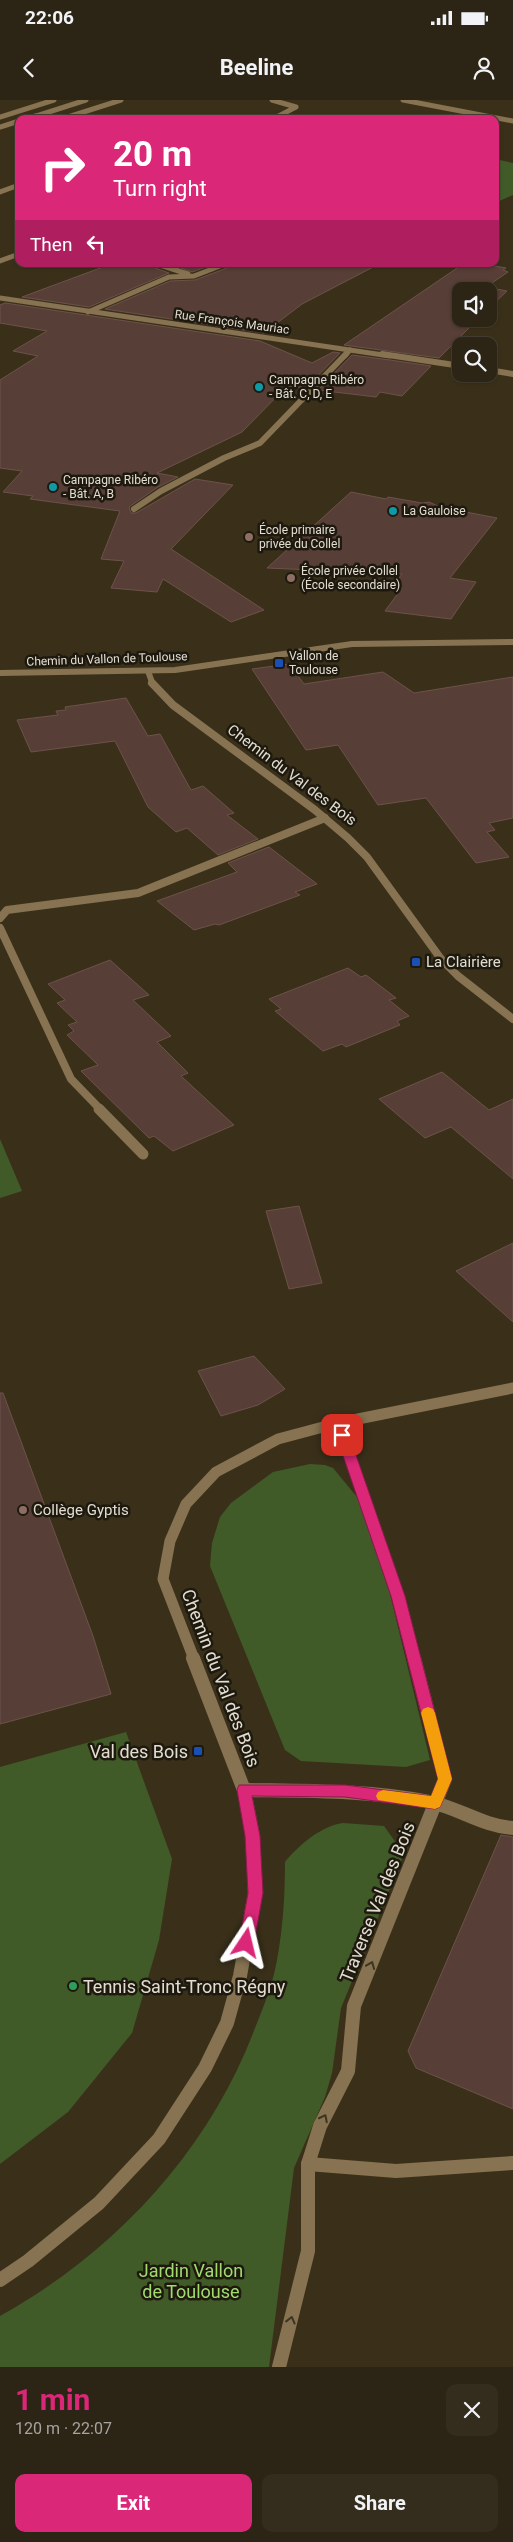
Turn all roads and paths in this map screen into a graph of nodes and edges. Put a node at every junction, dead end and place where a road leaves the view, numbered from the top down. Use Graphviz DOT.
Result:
graph roads {
  1 [pos="54,100"];
  2 [pos="86,100"];
  3 [pos="121,100"];
  4 [pos="272,100"];
  5 [pos="403,100"];
  6 [pos="37,115"];
  7 [pos="74,115"];
  8 [pos="280,115"];
  9 [pos="482,115"];
  10 [pos="0,117"];
  11 [pos="499,118"];
  12 [pos="513,121"];
  13 [pos="15,122"];
  14 [pos="0,127"];
  15 [pos="15,186"];
  16 [pos="0,192"];
  17 [pos="15,256"];
  18 [pos="0,262"];
  19 [pos="166,267"];
  20 [pos="217,267"];
  21 [pos="194,276"];
  22 [pos="0,298"];
  23 [pos="87,313"];
  24 [pos="350,350"];
  25 [pos="452,365"];
  26 [pos="497,371"];
  27 [pos="513,374"];
  28 [pos="134,509"];
  29 [pos="513,642"];
  30 [pos="148,671"];
  31 [pos="0,674"];
  32 [pos="325,818"];
  33 [pos="0,918"];
  34 [pos="0,928"];
  35 [pos="513,1019"];
  36 [pos="143,1154"];
  37 [pos="513,1388"];
  38 [pos="338,1423"];
  39 [pos="244,1790"];
  40 [pos="435,1803"];
  41 [pos="513,1828"];
  42 [pos="513,2163"];
  43 [pos="308,2164"];
  44 [pos="0,2280"];
  45 [pos="279,2367"];
  1 -- 10 [label="street"];
  2 -- 6 [label="street"];
  3 -- 7 [label="street"];
  4 -- 8 [label="street"];
  5 -- 9 [label="street"];
  11 -- 12 [label="street"];
  13 -- 14 [label="street"];
  15 -- 16 [label="street"];
  17 -- 18 [label="street"];
  19 -- 21 [label="street"];
  20 -- 21 [label="street"];
  21 -- 23 [label="street"];
  22 -- 23 [label="street, Rue François Mauriac"];
  23 -- 24 [label="street, Rue François Mauriac"];
  24 -- 25 [label="street, Rue François Mauriac"];
  24 -- 28 [label="street"];
  26 -- 27 [label="street"];
  29 -- 30 [label="street, Chemin du Vallon de Toulouse"];
  30 -- 31 [label="street, Chemin du Vallon de Toulouse"];
  30 -- 32 [label="street, Chemin du Val des Bois"];
  32 -- 33 [label="street"];
  32 -- 35 [label="street, Chemin du Val des Bois"];
  34 -- 36 [label="street"];
  37 -- 38 [label="street, Chemin du Val des Bois"];
  38 -- 39 [label="street, Chemin du Val des Bois"];
  38 -- 40 [label="street, Traverse Val des Bois"];
  39 -- 40 [label="street"];
  39 -- 44 [label="street, Chemin du Val des Bois"];
  40 -- 41 [label="street"];
  43 -- 40 [label="street, Traverse Val des Bois, one-way"];
  42 -- 43 [label="street"];
  45 -- 43 [label="street, Traverse Val des Bois, one-way"];
}
